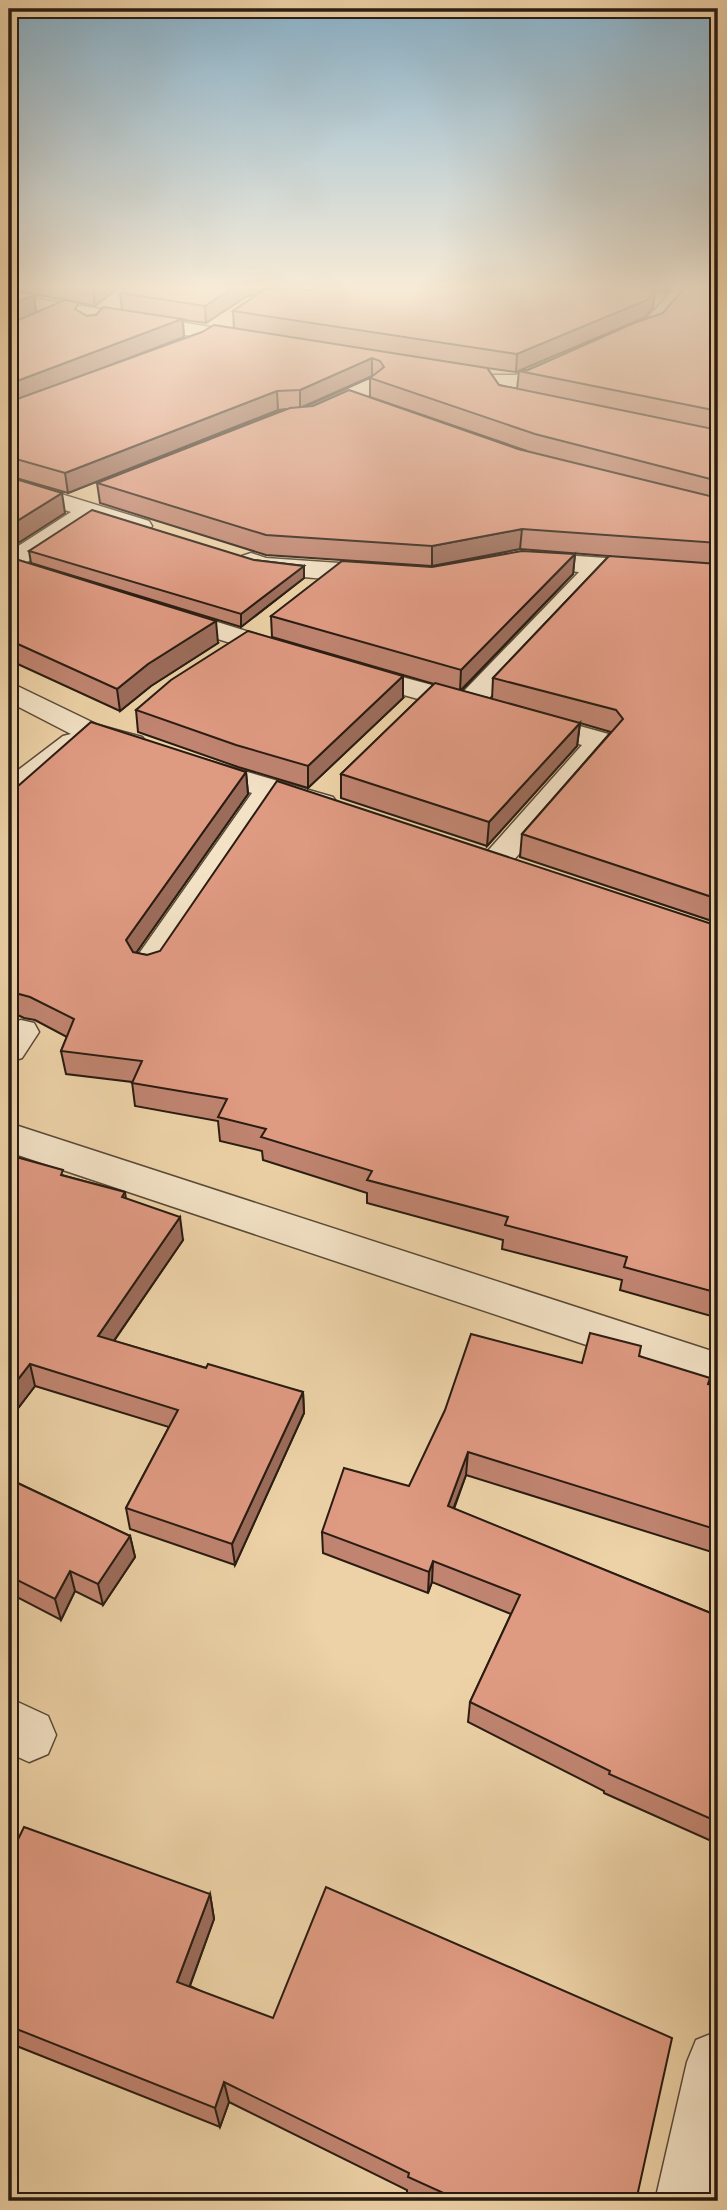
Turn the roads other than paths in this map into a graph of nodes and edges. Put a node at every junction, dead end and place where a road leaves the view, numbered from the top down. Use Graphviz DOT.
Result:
graph roads {
  1 [pos="364,390"];
  2 [pos="502,390"];
  3 [pos="348,399"];
  4 [pos="532,401"];
  5 [pos="373,408"];
  6 [pos="287,416"];
  7 [pos="9,485"];
  8 [pos="87,502"];
  9 [pos="162,533"];
  10 [pos="225,553"];
  11 [pos="16,564"];
  12 [pos="502,564"];
  13 [pos="600,566"];
  14 [pos="335,570"];
  15 [pos="718,574"];
  16 [pos="404,575"];
  17 [pos="305,594"];
  18 [pos="139,605"];
  19 [pos="275,617"];
  20 [pos="245,641"];
  21 [pos="214,661"];
  22 [pos="9,691"];
  23 [pos="467,705"];
  24 [pos="111,728"];
  25 [pos="270,789"];
  26 [pos="9,792"];
  27 [pos="354,815"];
  28 [pos="494,862"];
  29 [pos="149,965"];
  30 [pos="9,1137"];
  31 [pos="718,1371"];
  32 [pos="718,2062"];
  33 [pos="687,2201"];
  1 -- 3 [label="street"];
  2 -- 4 [label="street"];
  3 -- 5 [label="street"];
  3 -- 6 [label="street"];
  7 -- 8 [label="street"];
  8 -- 9 [label="street"];
  8 -- 11 [label="street"];
  10 -- 14 [label="street"];
  12 -- 13 [label="street"];
  13 -- 15 [label="street"];
  13 -- 23 [label="street"];
  14 -- 16 [label="street"];
  14 -- 17 [label="street"];
  18 -- 20 [label="street"];
  19 -- 20 [label="street"];
  20 -- 21 [label="street"];
  20 -- 23 [label="street"];
  22 -- 24 [label="street"];
  23 -- 28 [label="street"];
  24 -- 25 [label="street"];
  24 -- 26 [label="street"];
  25 -- 27 [label="street"];
  25 -- 29 [label="street"];
  30 -- 31 [label="street"];
  32 -- 33 [label="street"];
}
